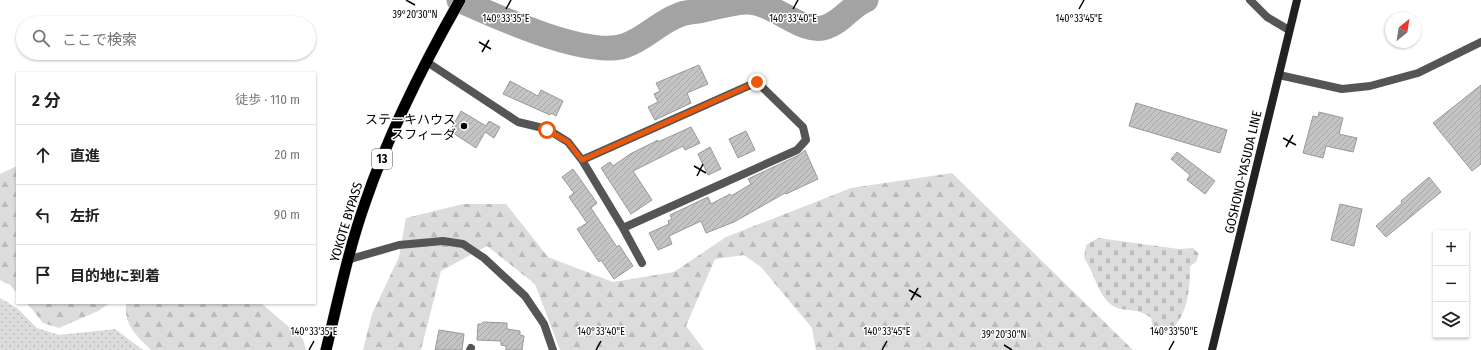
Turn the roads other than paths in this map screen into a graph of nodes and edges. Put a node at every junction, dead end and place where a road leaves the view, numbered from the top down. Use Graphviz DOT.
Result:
graph roads {
  1 [pos="460,0"];
  2 [pos="1250,0"];
  3 [pos="1297,0"];
  4 [pos="1289,30"];
  5 [pos="1481,42"];
  6 [pos="427,62"];
  7 [pos="1279,75"];
  8 [pos="582,160"];
  9 [pos="623,228"];
  10 [pos="348,260"];
  11 [pos="642,264"];
  12 [pos="326,350"];
  13 [pos="553,350"];
  14 [pos="1212,350"];
  1 -- 6 [label="highway, YOKOTE BYPASS / 13"];
  2 -- 4 [label="street"];
  3 -- 4 [label="main road, GOSHONO-YASUDA LINE"];
  4 -- 7 [label="main road, GOSHONO-YASUDA LINE"];
  5 -- 7 [label="street"];
  6 -- 8 [label="street"];
  6 -- 10 [label="highway, YOKOTE BYPASS / 13"];
  7 -- 14 [label="main road, GOSHONO-YASUDA LINE"];
  8 -- 9 [label="street"];
  8 -- 9 [label="street"];
  9 -- 11 [label="street"];
  10 -- 12 [label="highway, YOKOTE BYPASS / 13"];
  10 -- 13 [label="street"];
}
